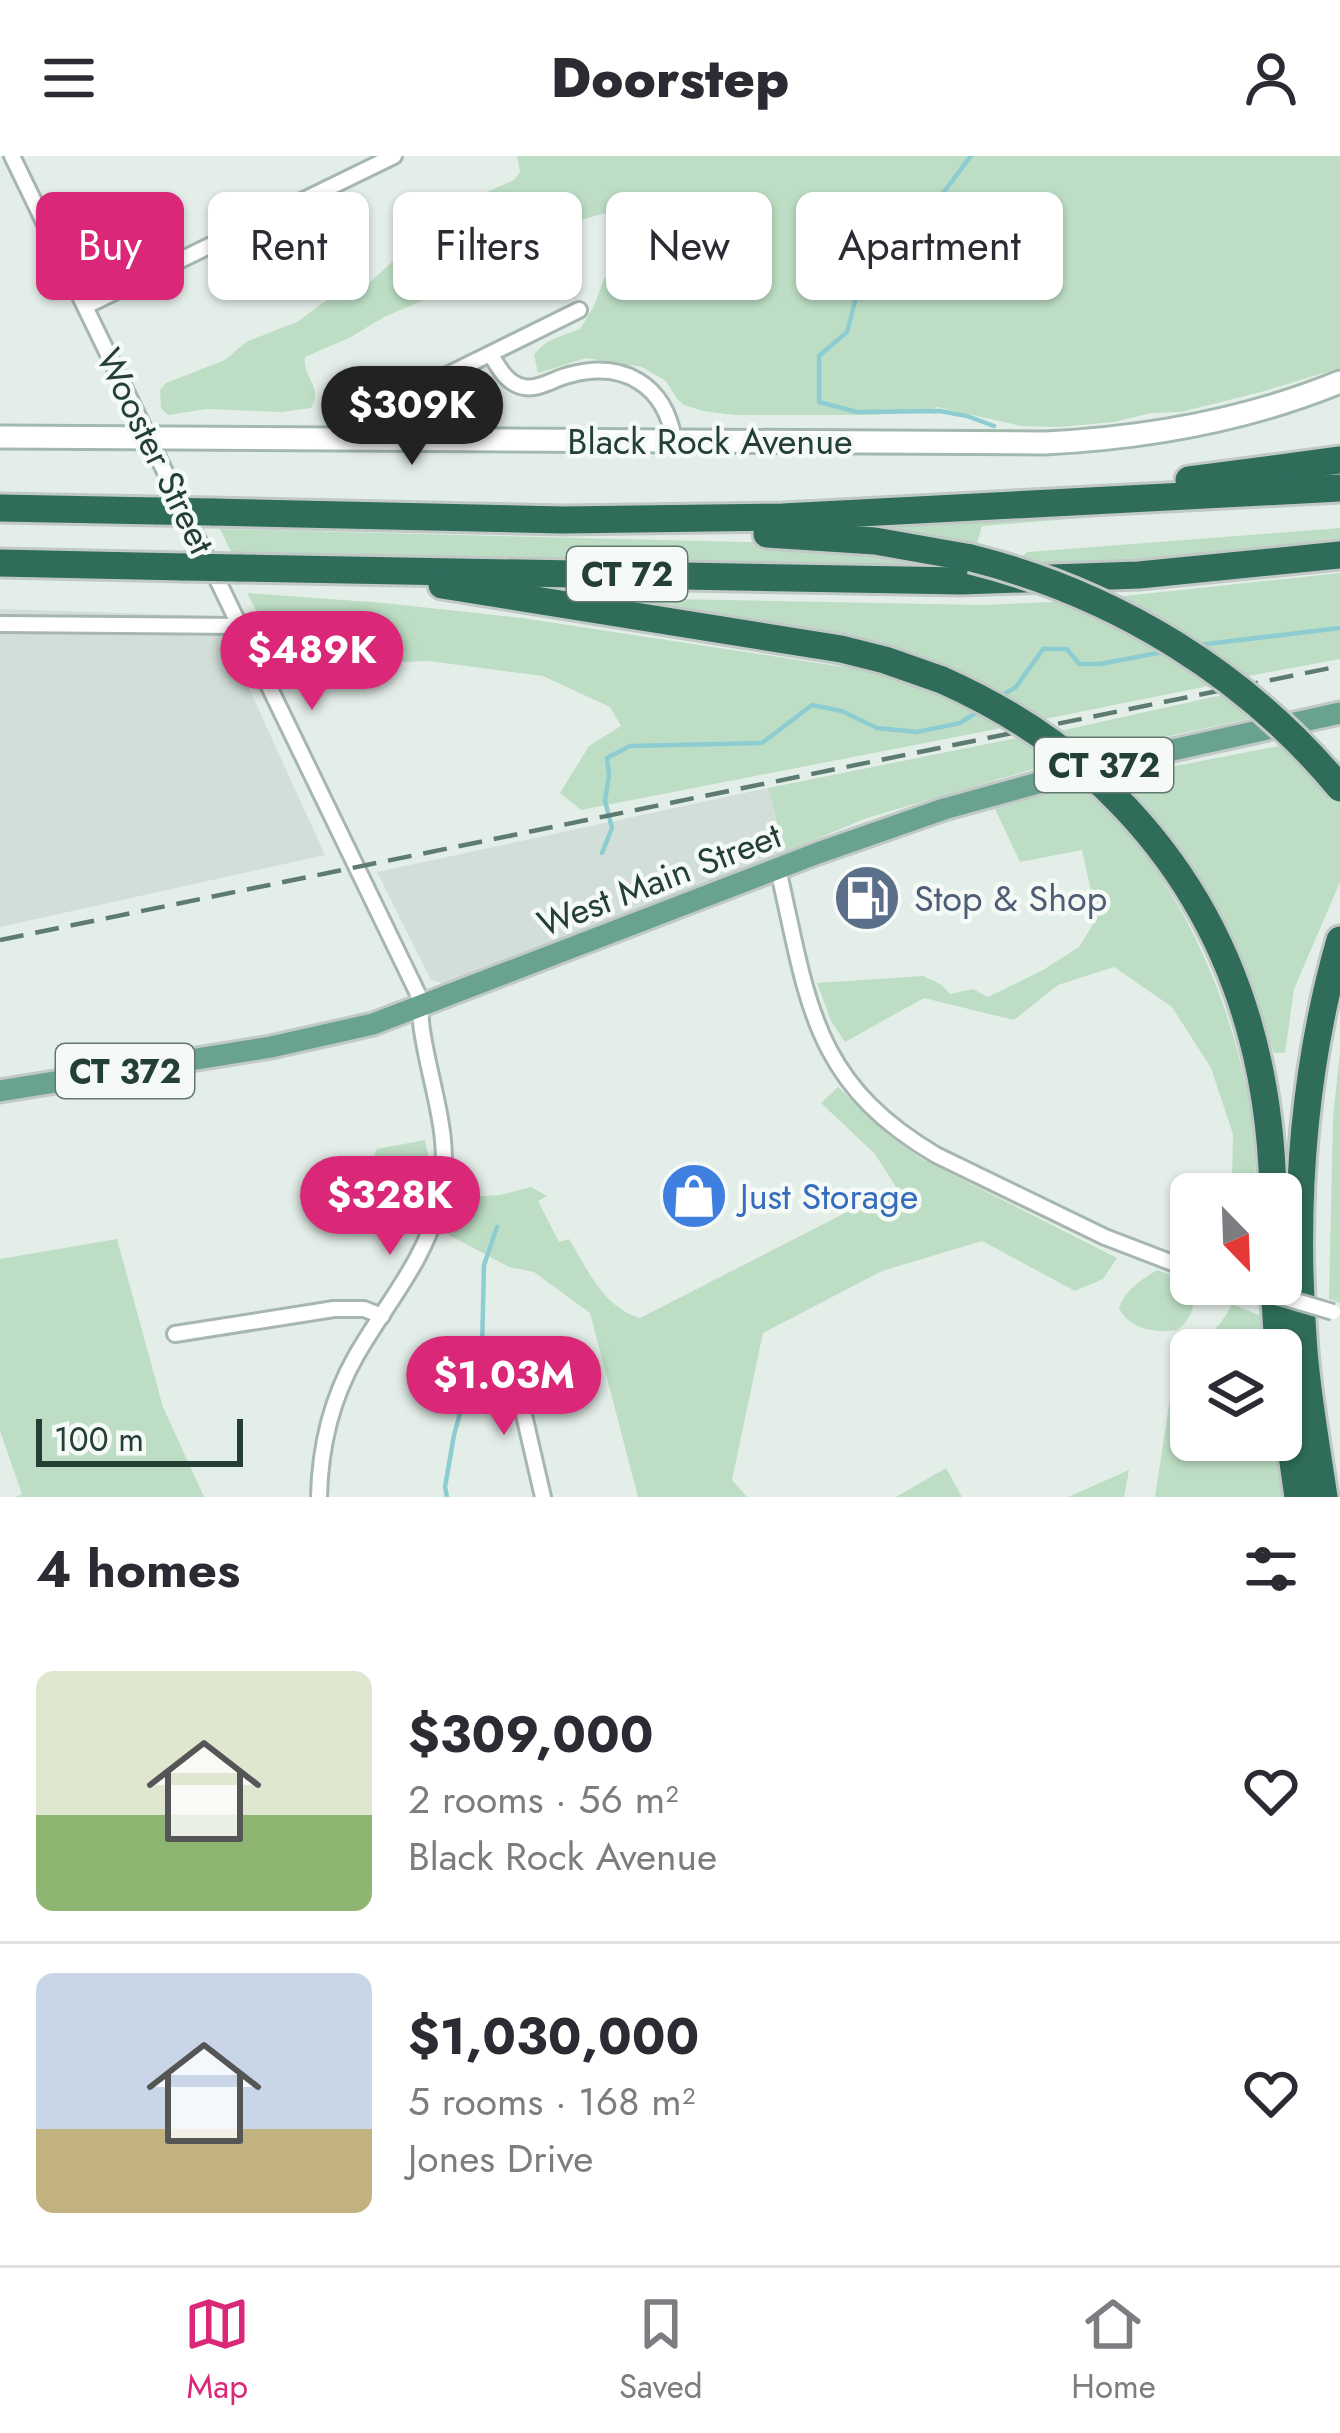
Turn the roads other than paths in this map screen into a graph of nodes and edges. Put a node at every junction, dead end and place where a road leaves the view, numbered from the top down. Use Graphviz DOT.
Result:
graph roads {
  1 [pos="394,156"];
  2 [pos="9,162"];
  3 [pos="86,306"];
  4 [pos="580,310"];
  5 [pos="491,355"];
  6 [pos="1340,382"];
  7 [pos="371,404"];
  8 [pos="0,437"];
  9 [pos="150,438"];
  10 [pos="674,440"];
  11 [pos="1340,460"];
  12 [pos="1340,488"];
  13 [pos="0,508"];
  14 [pos="925,510"];
  15 [pos="429,517"];
  16 [pos="1340,555"];
  17 [pos="0,562"];
  18 [pos="307,569"];
  19 [pos="0,623"];
  20 [pos="242,626"];
  21 [pos="1340,712"];
  22 [pos="1340,788"];
  23 [pos="778,869"];
  24 [pos="1340,940"];
  25 [pos="421,1006"];
  26 [pos="0,1091"];
  27 [pos="1272,1173"];
  28 [pos="1170,1262"];
  29 [pos="1302,1300"];
  30 [pos="1336,1313"];
  31 [pos="382,1316"];
  32 [pos="175,1334"];
  33 [pos="518,1372"];
  34 [pos="1293,1461"];
  35 [pos="319,1497"];
  36 [pos="543,1497"];
  37 [pos="1298,1497"];
  38 [pos="1324,1497"];
  1 -- 3 [label="street"];
  2 -- 3 [label="street, Wooster Street"];
  3 -- 9 [label="street, Wooster Street"];
  4 -- 5 [label="street"];
  5 -- 7 [label="street"];
  5 -- 10 [label="street"];
  6 -- 10 [label="street, Black Rock Avenue"];
  8 -- 9 [label="street, Black Rock Avenue"];
  9 -- 10 [label="street, Black Rock Avenue"];
  9 -- 20 [label="street, Wooster Street"];
  11 -- 14 [label="highway"];
  12 -- 14 [label="highway, CT 72"];
  13 -- 15 [label="highway, CT 72, bridge"];
  14 -- 15 [label="highway, CT 72"];
  15 -- 22 [label="highway, bridge"];
  16 -- 18 [label="highway, CT 72"];
  17 -- 18 [label="highway, CT 72, bridge"];
  18 -- 27 [label="highway, bridge"];
  19 -- 20 [label="street"];
  20 -- 25 [label="street, Wooster Street"];
  21 -- 23 [label="main road, West Main Street / CT 372"];
  23 -- 25 [label="main road, West Main Street / CT 372"];
  23 -- 28 [label="street"];
  24 -- 38 [label="highway"];
  25 -- 26 [label="main road, West Main Street / CT 372"];
  25 -- 31 [label="street, Wooster Street"];
  29 -- 30 [label="street, bridge"];
  31 -- 32 [label="street"];
  31 -- 35 [label="street, Wooster Street"];
  33 -- 36 [label="street"];
  34 -- 37 [label="highway"];
}
